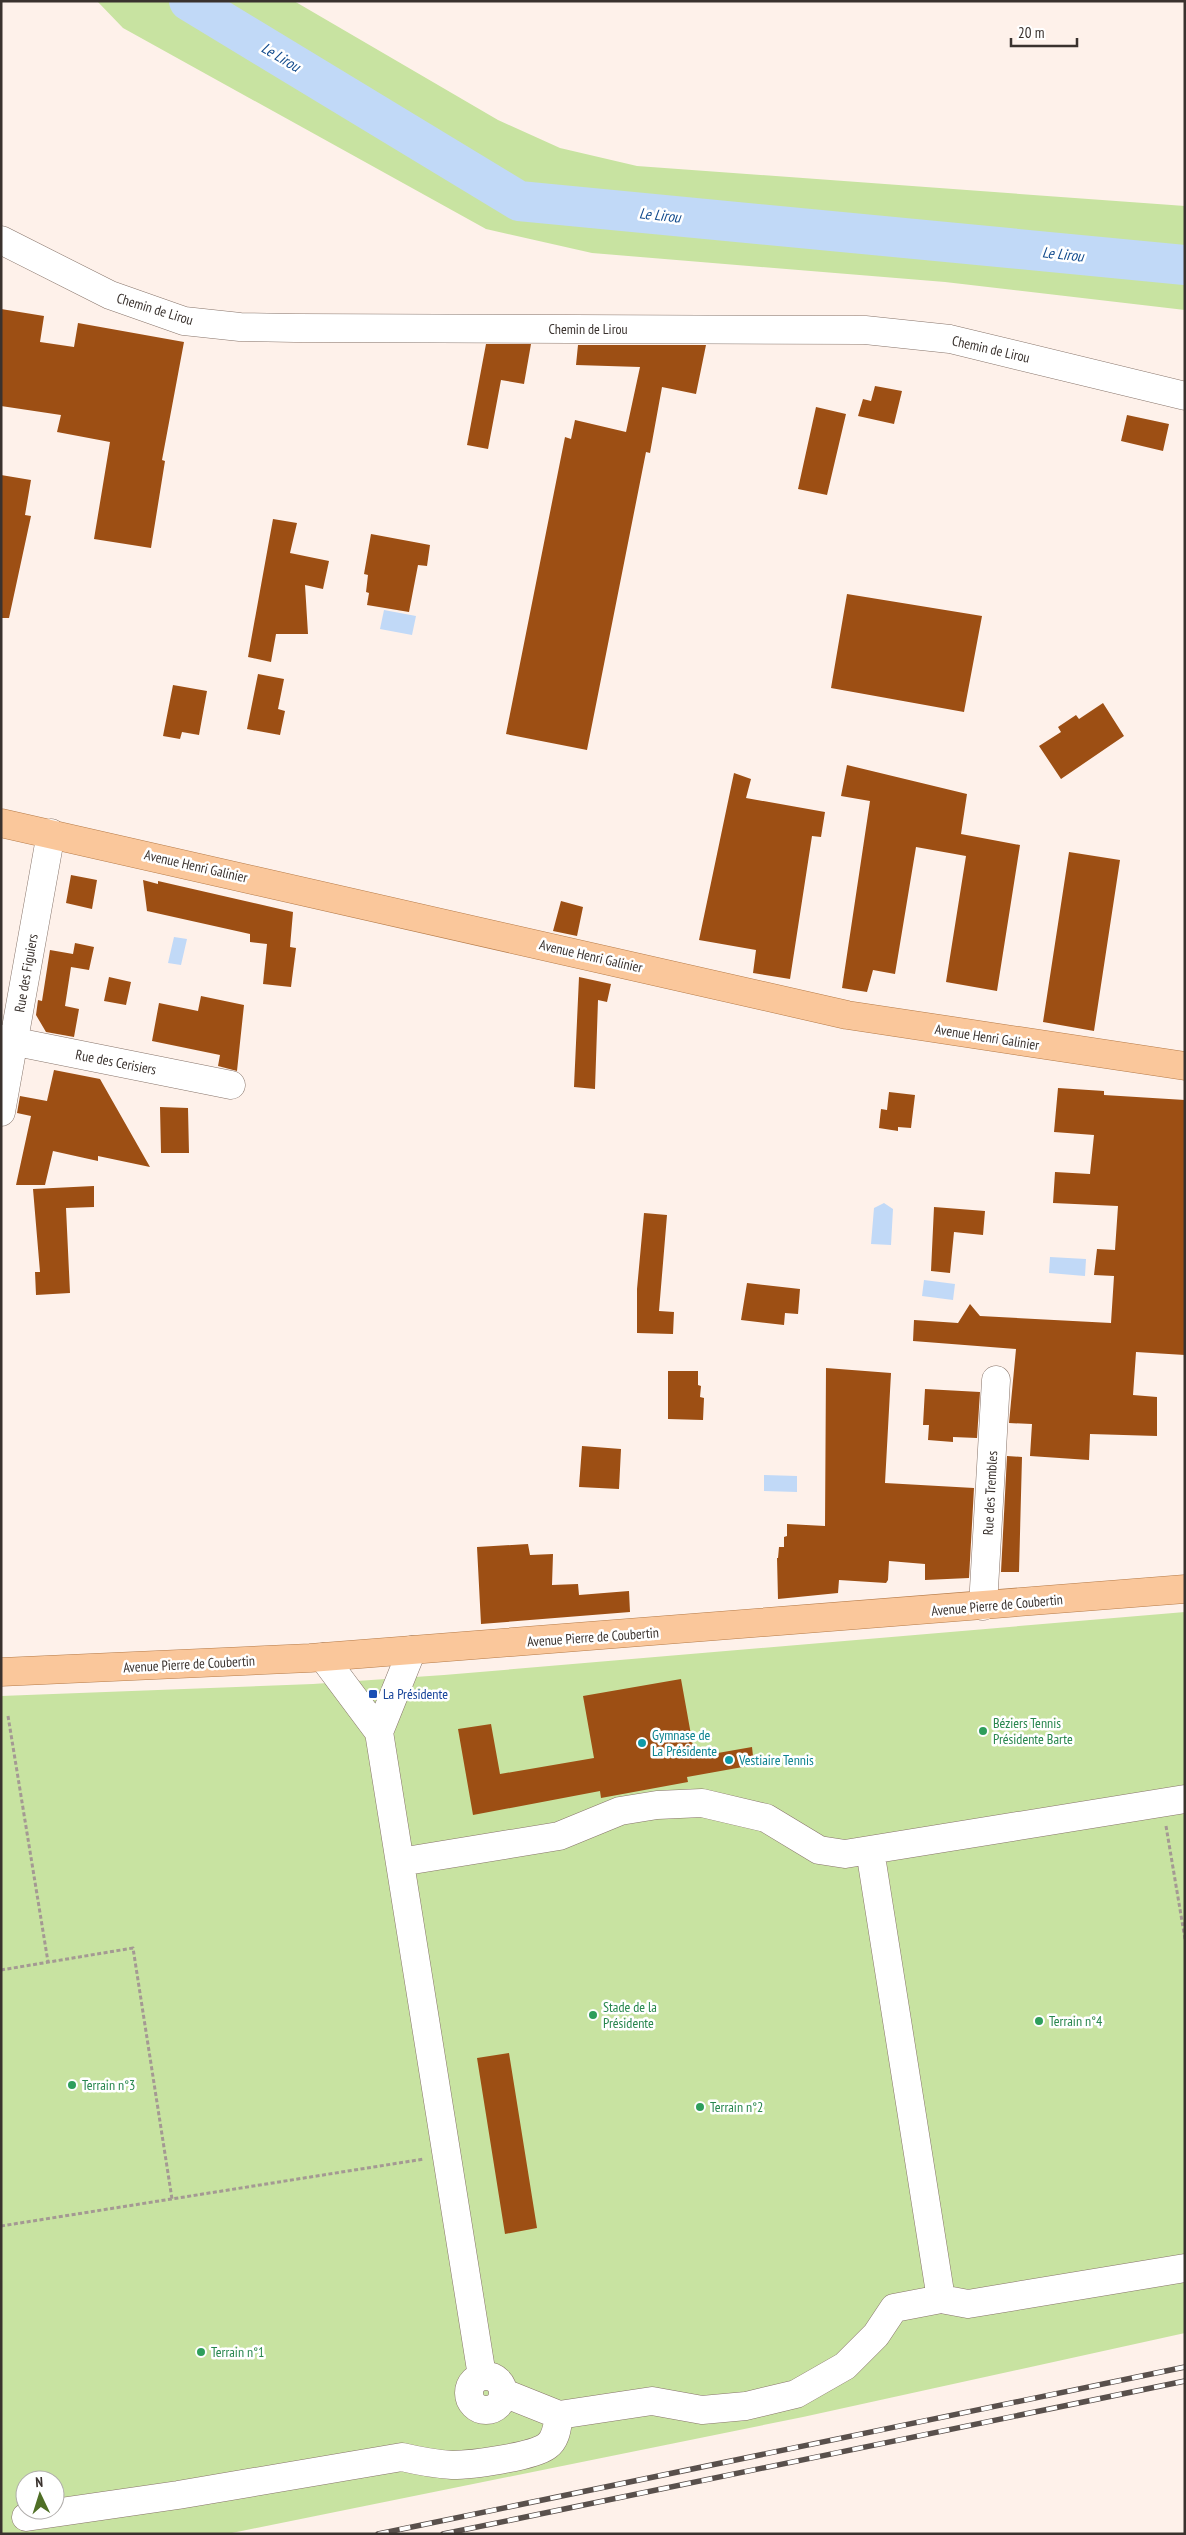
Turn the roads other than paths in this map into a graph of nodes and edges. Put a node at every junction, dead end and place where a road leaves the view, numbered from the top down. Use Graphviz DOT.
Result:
graph roads {
  1 [pos="1,240"];
  2 [pos="1185,396"];
  3 [pos="1,823"];
  4 [pos="51,833"];
  5 [pos="8,1041"];
  6 [pos="1185,1066"];
  7 [pos="231,1085"];
  8 [pos="1,1112"];
  9 [pos="996,1380"];
  10 [pos="1185,1589"];
  11 [pos="983,1606"];
  12 [pos="412,1650"];
  13 [pos="323,1657"];
  14 [pos="1,1672"];
  15 [pos="379,1732"];
  16 [pos="1174,1801"];
  17 [pos="870,1850"];
  18 [pos="400,1862"];
  19 [pos="1185,2268"];
  20 [pos="941,2299"];
  21 [pos="559,2415"];
  22 [pos="65,2511"];
  1 -- 2 [label="street, Chemin de Lirou"];
  3 -- 4 [label="main road, Avenue Henri Galinier"];
  4 -- 5 [label="street, Rue des Figuiers"];
  4 -- 6 [label="main road, Avenue Henri Galinier"];
  5 -- 7 [label="street, Rue des Cerisiers"];
  5 -- 8 [label="street, Rue des Figuiers"];
  9 -- 11 [label="street, Rue des Trembles"];
  10 -- 11 [label="main road, Avenue Pierre de Coubertin"];
  11 -- 12 [label="main road, Avenue Pierre de Coubertin"];
  12 -- 13 [label="main road, Avenue Pierre de Coubertin"];
  12 -- 15 [label="street"];
  13 -- 14 [label="main road, Avenue Pierre de Coubertin"];
  13 -- 15 [label="street"];
  15 -- 18 [label="street"];
  16 -- 17 [label="street"];
  17 -- 18 [label="street"];
  17 -- 20 [label="street"];
  18 -- 21 [label="street"];
  19 -- 20 [label="street"];
  20 -- 21 [label="street"];
  21 -- 22 [label="street"];
}
